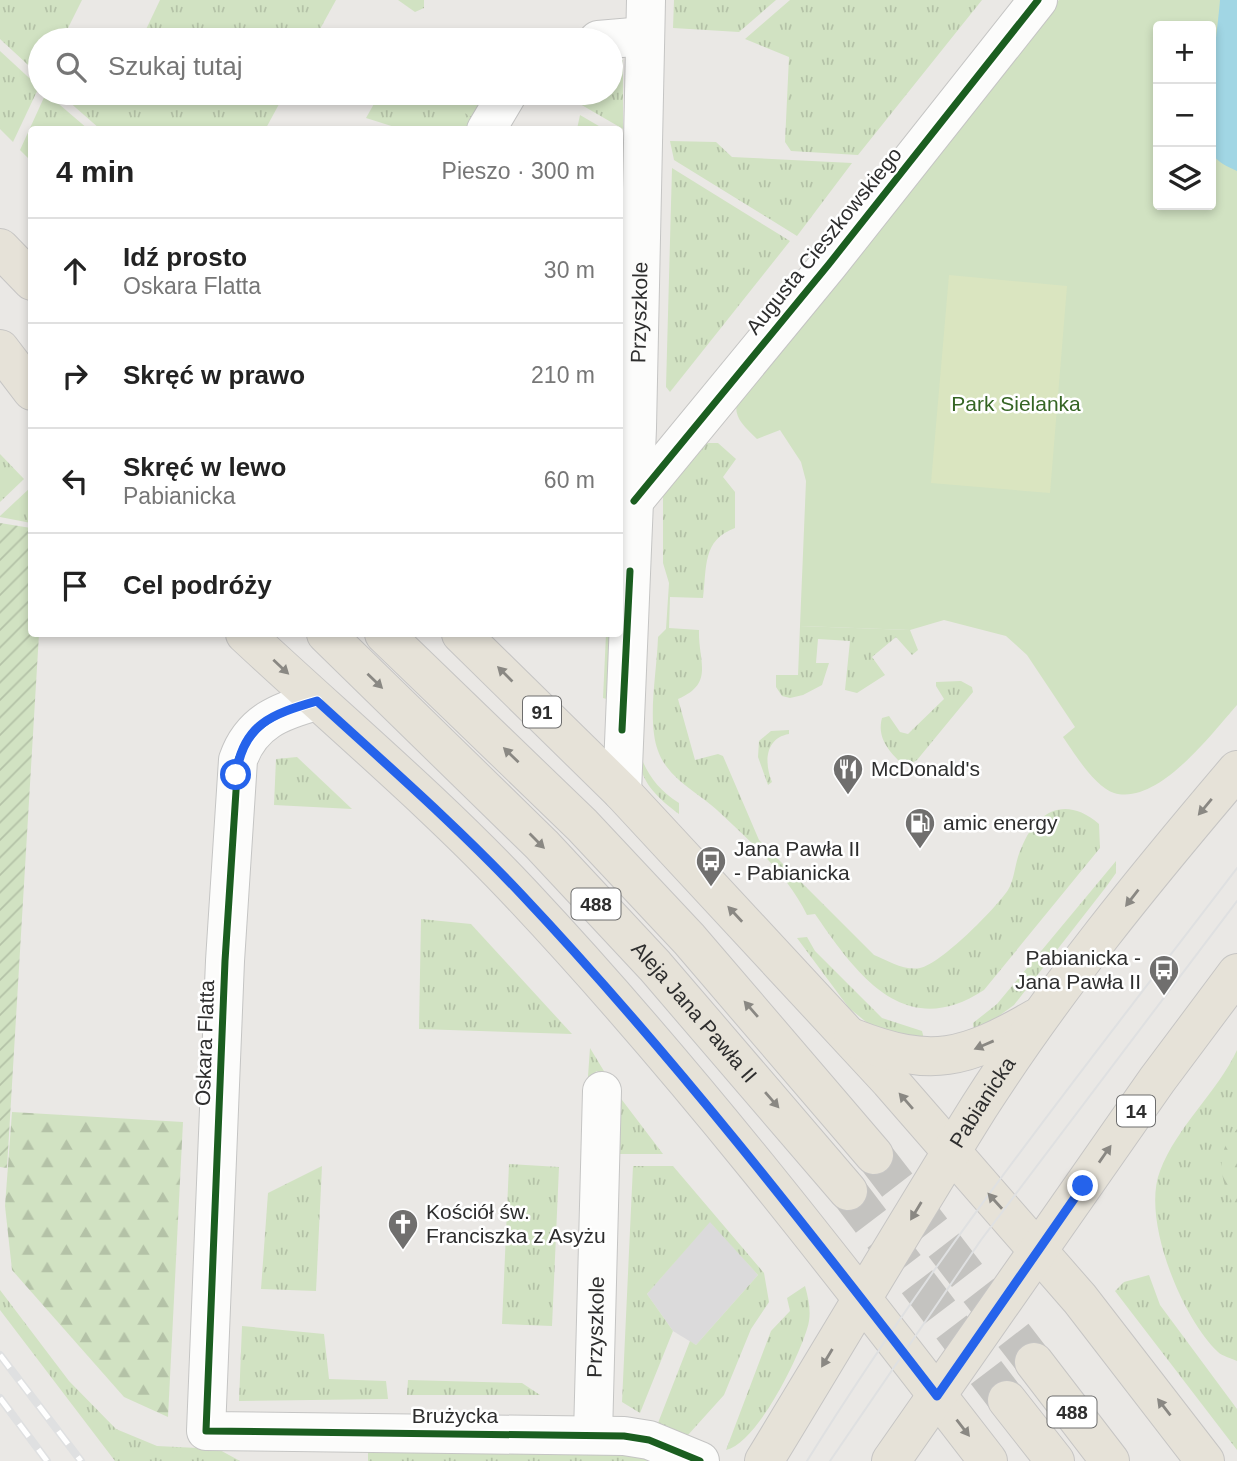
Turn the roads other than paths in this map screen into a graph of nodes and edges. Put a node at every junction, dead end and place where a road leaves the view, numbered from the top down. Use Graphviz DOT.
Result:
graph roads {
  1 [pos="1038,0"];
  2 [pos="645,18"];
  3 [pos="623,28"];
  4 [pos="501,105"];
  5 [pos="488,126"];
  6 [pos="0,232"];
  7 [pos="0,248"];
  8 [pos="28,254"];
  9 [pos="28,277"];
  10 [pos="0,323"];
  11 [pos="28,348"];
  12 [pos="0,349"];
  13 [pos="28,386"];
  14 [pos="634,500"];
  15 [pos="248,637"];
  16 [pos="329,637"];
  17 [pos="387,637"];
  18 [pos="464,637"];
  19 [pos="317,701"];
  20 [pos="1237,770"];
  21 [pos="622,792"];
  22 [pos="1237,973"];
  23 [pos="1044,1013"];
  24 [pos="848,1036"];
  25 [pos="602,1091"];
  26 [pos="951,1152"];
  27 [pos="874,1155"];
  28 [pos="848,1191"];
  29 [pos="1038,1251"];
  30 [pos="862,1300"];
  31 [pos="1034,1362"];
  32 [pos="937,1396"];
  33 [pos="1007,1400"];
  34 [pos="206,1432"];
  35 [pos="593,1434"];
  36 [pos="700,1461"];
  37 [pos="764,1461"];
  38 [pos="891,1461"];
  39 [pos="988,1461"];
  40 [pos="1055,1461"];
  41 [pos="1110,1461"];
  42 [pos="1205,1461"];
  1 -- 14 [label="street, Augusta Cieszkowskiego"];
  2 -- 3 [label="street"];
  2 -- 14 [label="street, Przyszkole"];
  4 -- 5 [label="street"];
  6 -- 8 [label="main road"];
  7 -- 9 [label="main road"];
  10 -- 11 [label="main road"];
  12 -- 13 [label="main road"];
  14 -- 21 [label="street, Przyszkole"];
  15 -- 19 [label="main road, one-way"];
  16 -- 28 [label="main road, Aleja Jana Pawła II / 488, one-way"];
  27 -- 17 [label="main road, Aleja Jana Pawła II / 488, one-way"];
  21 -- 18 [label="main road, 91, one-way"];
  19 -- 30 [label="main road"];
  19 -- 34 [label="street, Oskara Flatta"];
  20 -- 23 [label="main road, Pabianicka, one-way"];
  24 -- 21 [label="main road, one-way"];
  29 -- 22 [label="main road, 14, one-way"];
  23 -- 24 [label="main road, one-way"];
  23 -- 26 [label="main road, Pabianicka"];
  26 -- 24 [label="main road, one-way"];
  25 -- 35 [label="street, Przyszkole"];
  29 -- 26 [label="main road, one-way"];
  26 -- 30 [label="main road, Pabianicka, one-way"];
  29 -- 32 [label="main road, 14"];
  42 -- 29 [label="main road, one-way"];
  30 -- 32 [label="main road"];
  30 -- 37 [label="main road, Pabianicka, one-way"];
  31 -- 41 [label="main road, 488"];
  32 -- 38 [label="main road, 14"];
  32 -- 39 [label="main road, one-way"];
  33 -- 40 [label="main road, 488"];
  34 -- 35 [label="street, Brużycka"];
  35 -- 36 [label="street, Brużycka"];
}
